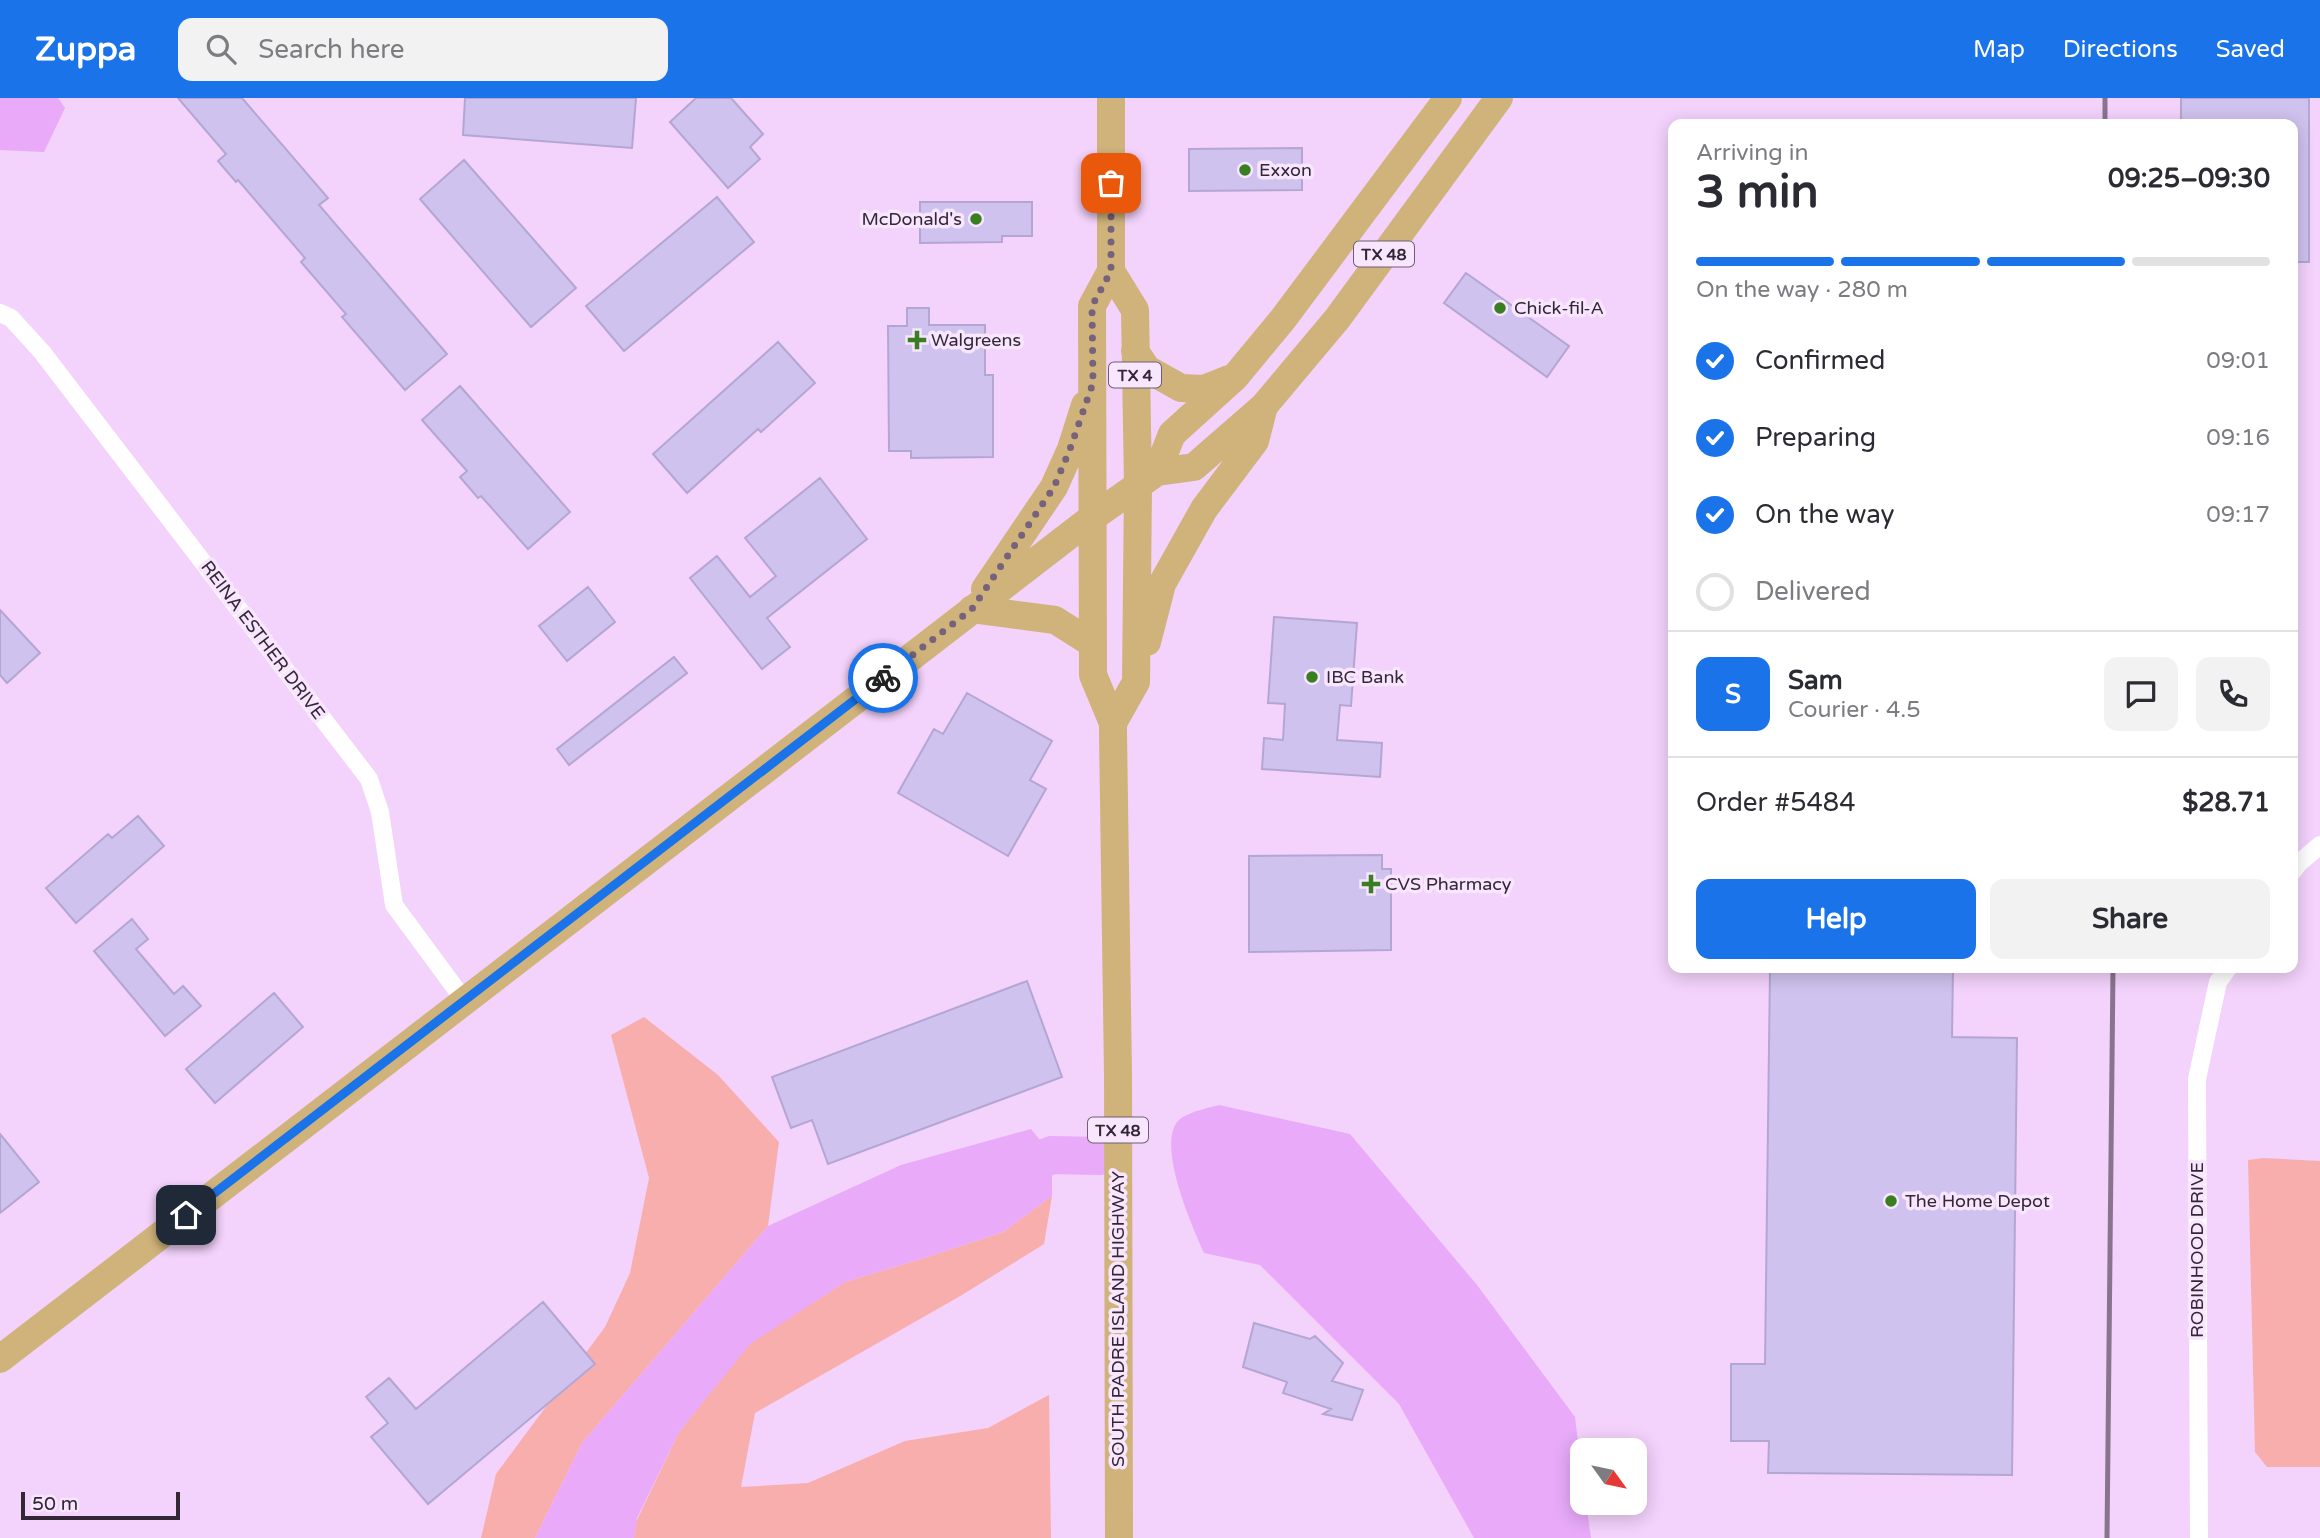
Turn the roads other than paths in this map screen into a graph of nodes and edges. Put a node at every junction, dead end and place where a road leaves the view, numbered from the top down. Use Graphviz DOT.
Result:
graph roads {
  1 [pos="1111,98"];
  2 [pos="1448,98"];
  3 [pos="1499,98"];
  4 [pos="1111,271"];
  5 [pos="0,313"];
  6 [pos="1135,351"];
  7 [pos="1235,377"];
  8 [pos="1093,383"];
  9 [pos="1264,406"];
  10 [pos="1147,478"];
  11 [pos="1093,517"];
  12 [pos="972,609"];
  13 [pos="1093,644"];
  14 [pos="1136,682"];
  15 [pos="1113,723"];
  16 [pos="2320,845"];
  17 [pos="2298,864"];
  18 [pos="2224,973"];
  19 [pos="464,1000"];
  20 [pos="0,1359"];
  21 [pos="1119,1538"];
  22 [pos="2199,1538"];
  1 -- 4 [label="main road, TX 4"];
  2 -- 7 [label="main road, TX 48"];
  3 -- 9 [label="main road, TX 48"];
  4 -- 6 [label="main road, TX 4"];
  4 -- 8 [label="main road, TX 4"];
  5 -- 19 [label="street, REINA ESTHER DRIVE"];
  6 -- 7 [label="main road"];
  6 -- 10 [label="main road, TX 4"];
  7 -- 10 [label="main road, TX 48"];
  8 -- 11 [label="main road, SOUTH PADRE ISLAND HIGHWAY"];
  8 -- 12 [label="main road, TX 4"];
  9 -- 10 [label="main road, TX 48"];
  9 -- 14 [label="main road, TX 48"];
  10 -- 11 [label="main road, TX 4"];
  10 -- 14 [label="main road"];
  11 -- 12 [label="main road, TX 4"];
  11 -- 13 [label="main road, SOUTH PADRE ISLAND HIGHWAY / TX 48"];
  12 -- 13 [label="main road"];
  12 -- 19 [label="main road, TX 4"];
  13 -- 15 [label="main road, SOUTH PADRE ISLAND HIGHWAY / TX 48"];
  14 -- 15 [label="main road, TX 48"];
  15 -- 21 [label="main road, SOUTH PADRE ISLAND HIGHWAY / TX 48"];
  16 -- 17 [label="street"];
  18 -- 22 [label="street, ROBINHOOD DRIVE"];
  19 -- 20 [label="main road, TX 4"];
}
